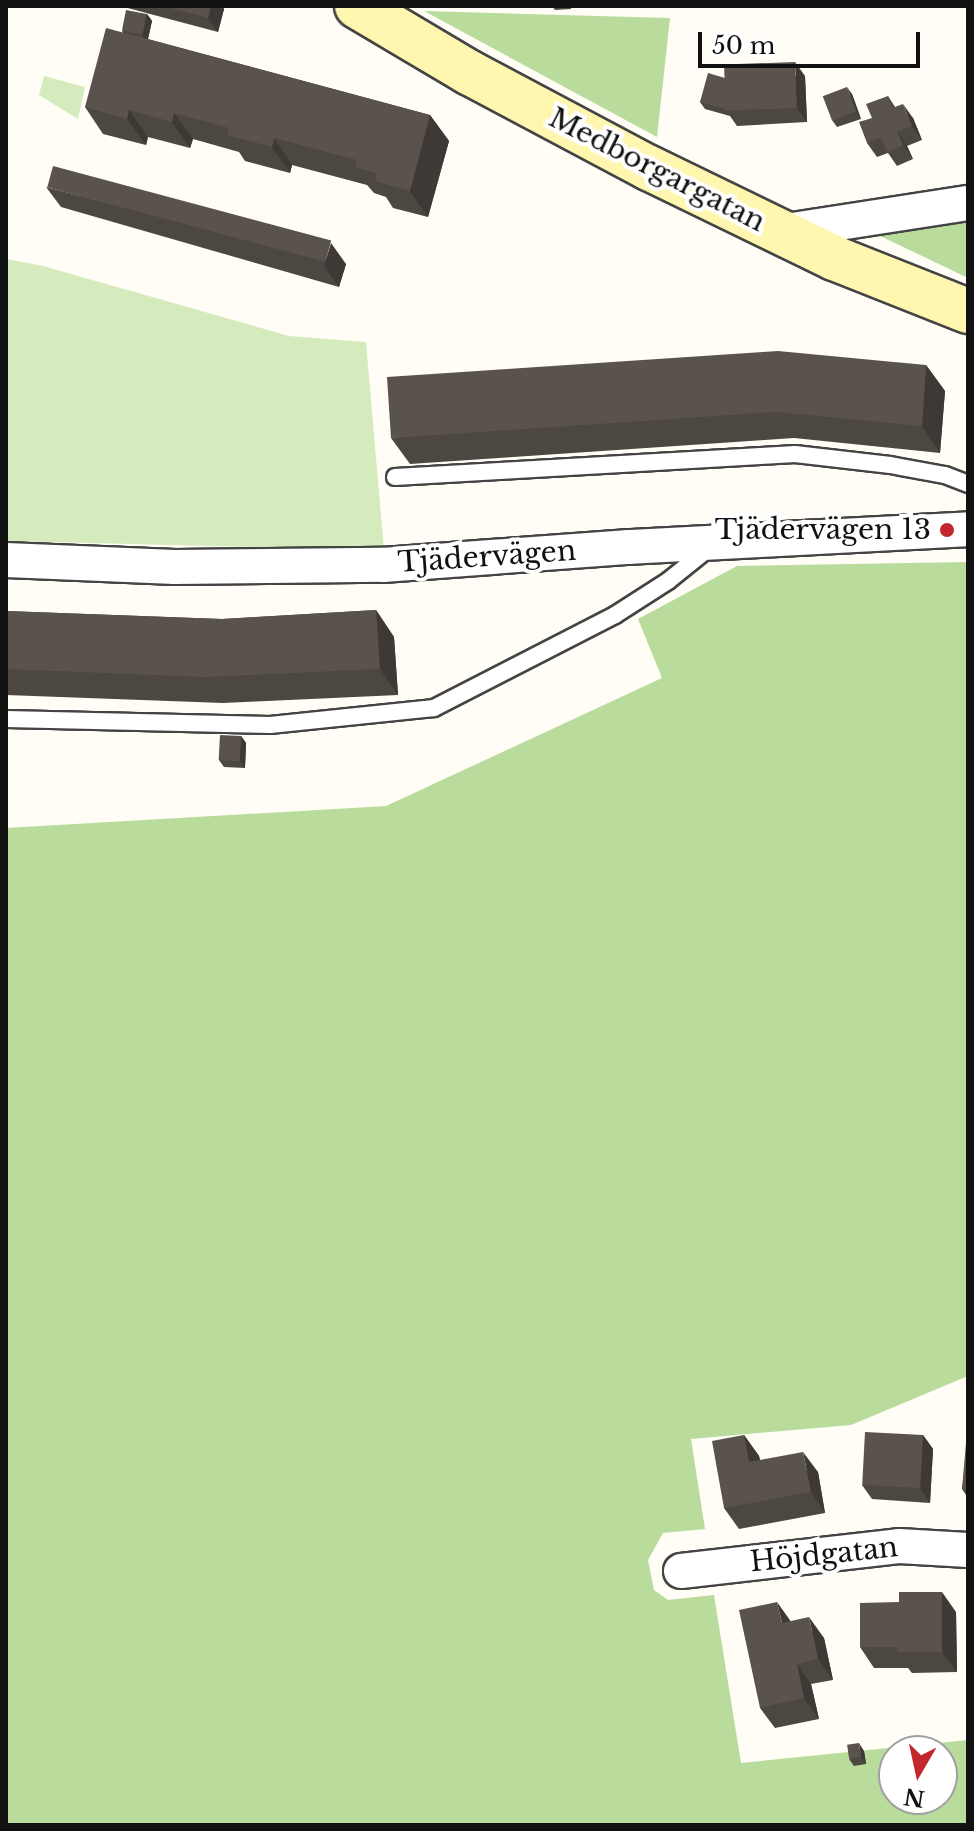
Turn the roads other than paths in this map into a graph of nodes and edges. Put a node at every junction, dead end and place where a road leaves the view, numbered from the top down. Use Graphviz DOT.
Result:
graph roads {
  1 [pos="357,6"];
  2 [pos="968,203"];
  3 [pos="780,232"];
  4 [pos="968,311"];
  5 [pos="395,477"];
  6 [pos="968,484"];
  7 [pos="968,529"];
  8 [pos="716,544"];
  9 [pos="6,560"];
  10 [pos="6,719"];
  11 [pos="968,1550"];
  12 [pos="681,1571"];
  1 -- 3 [label="street, Medborgargatan"];
  2 -- 3 [label="street"];
  3 -- 4 [label="street, Medborgargatan"];
  5 -- 6 [label="lane"];
  7 -- 8 [label="street, Tjädervägen"];
  8 -- 9 [label="street, Tjädervägen"];
  8 -- 10 [label="lane"];
  11 -- 12 [label="street, Höjdgatan"];
}
